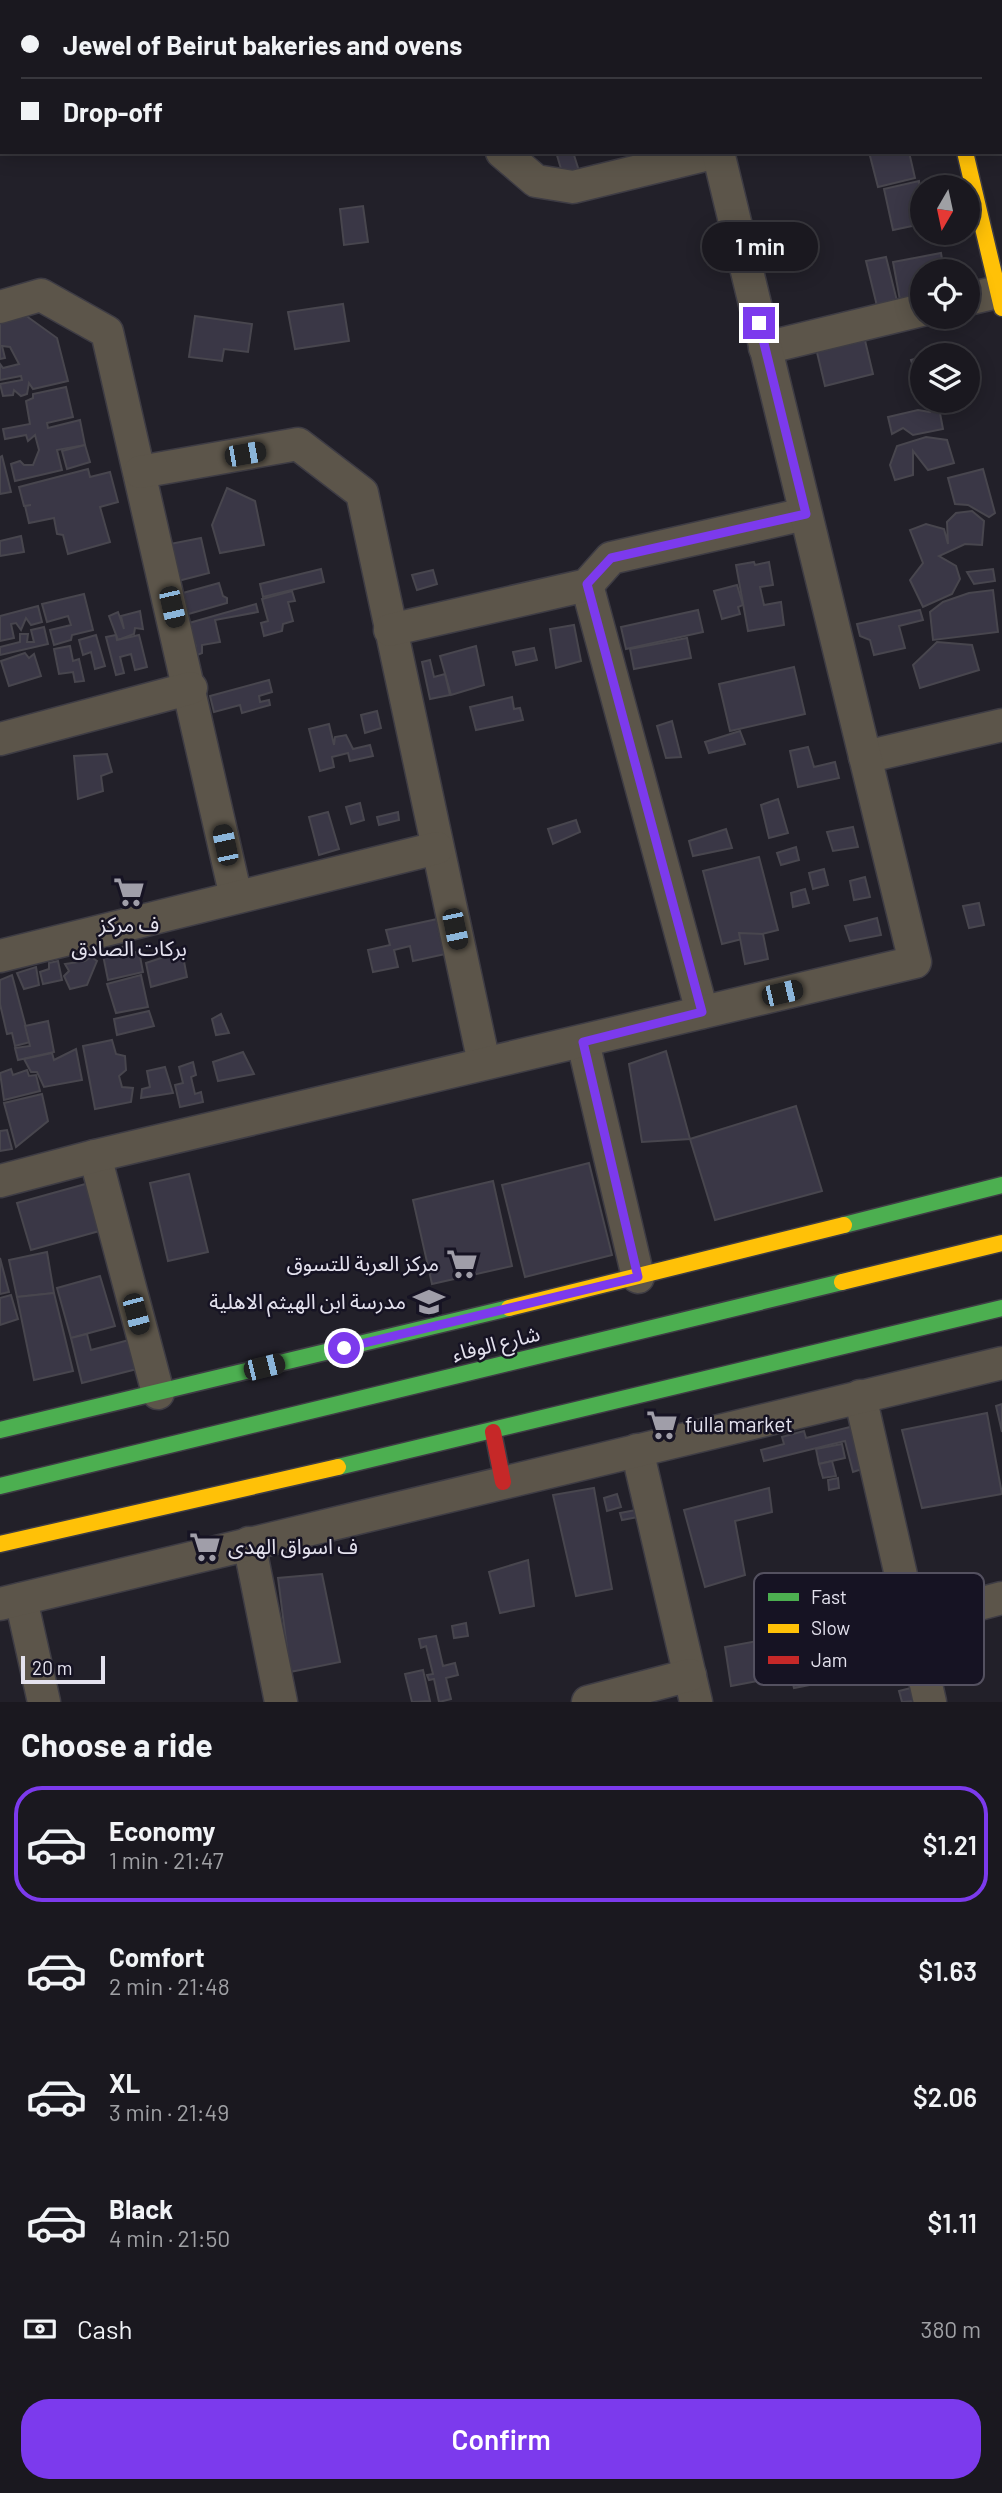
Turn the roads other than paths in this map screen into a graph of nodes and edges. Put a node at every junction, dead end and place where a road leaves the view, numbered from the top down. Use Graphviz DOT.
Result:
graph roads {
  1 [pos="504,154"];
  2 [pos="709,154"];
  3 [pos="717,154"];
  4 [pos="965,154"];
  5 [pos="980,299"];
  6 [pos="1000,300"];
  7 [pos="0,307"];
  8 [pos="910,313"];
  9 [pos="765,348"];
  10 [pos="140,472"];
  11 [pos="806,514"];
  12 [pos="587,584"];
  13 [pos="390,630"];
  14 [pos="191,688"];
  15 [pos="1002,725"];
  16 [pos="0,739"];
  17 [pos="865,757"];
  18 [pos="437,848"];
  19 [pos="236,897"];
  20 [pos="0,956"];
  21 [pos="702,1012"];
  22 [pos="583,1042"];
  23 [pos="484,1063"];
  24 [pos="94,1156"];
  25 [pos="0,1181"];
  26 [pos="1002,1185"];
  27 [pos="1002,1243"];
  28 [pos="638,1277"];
  29 [pos="1001,1314"];
  30 [pos="1002,1363"];
  31 [pos="158,1393"];
  32 [pos="860,1396"];
  33 [pos="0,1430"];
  34 [pos="493,1432"];
  35 [pos="637,1450"];
  36 [pos="503,1482"];
  37 [pos="0,1486"];
  38 [pos="249,1543"];
  39 [pos="0,1544"];
  40 [pos="900,1573"];
  41 [pos="1002,1598"];
  42 [pos="10,1602"];
  43 [pos="984,1603"];
  44 [pos="693,1688"];
  45 [pos="44,1702"];
  46 [pos="281,1702"];
  47 [pos="588,1702"];
  1 -- 2 [label="street"];
  3 -- 9 [label="street"];
  4 -- 6 [label="main road"];
  5 -- 6 [label="street"];
  7 -- 10 [label="street"];
  8 -- 9 [label="street"];
  9 -- 11 [label="street"];
  10 -- 13 [label="street"];
  10 -- 14 [label="street"];
  11 -- 12 [label="street"];
  11 -- 17 [label="street"];
  12 -- 13 [label="street"];
  12 -- 21 [label="street"];
  13 -- 18 [label="street"];
  14 -- 16 [label="street"];
  14 -- 19 [label="street"];
  15 -- 17 [label="street"];
  17 -- 21 [label="street"];
  18 -- 19 [label="street"];
  18 -- 23 [label="street"];
  19 -- 20 [label="street"];
  21 -- 22 [label="street"];
  22 -- 23 [label="street"];
  22 -- 28 [label="street"];
  23 -- 24 [label="street"];
  24 -- 25 [label="street"];
  24 -- 31 [label="street"];
  26 -- 28 [label="main road"];
  27 -- 37 [label="main road, شارع الوفاء"];
  28 -- 31 [label="main road"];
  29 -- 34 [label="main road"];
  30 -- 32 [label="street"];
  31 -- 33 [label="main road"];
  32 -- 35 [label="street"];
  32 -- 40 [label="street"];
  34 -- 36 [label="main road"];
  34 -- 39 [label="main road"];
  35 -- 36 [label="street"];
  35 -- 44 [label="street"];
  36 -- 38 [label="street"];
  38 -- 42 [label="street"];
  38 -- 46 [label="street"];
  41 -- 43 [label="street"];
  42 -- 45 [label="street"];
  44 -- 47 [label="street"];
}
